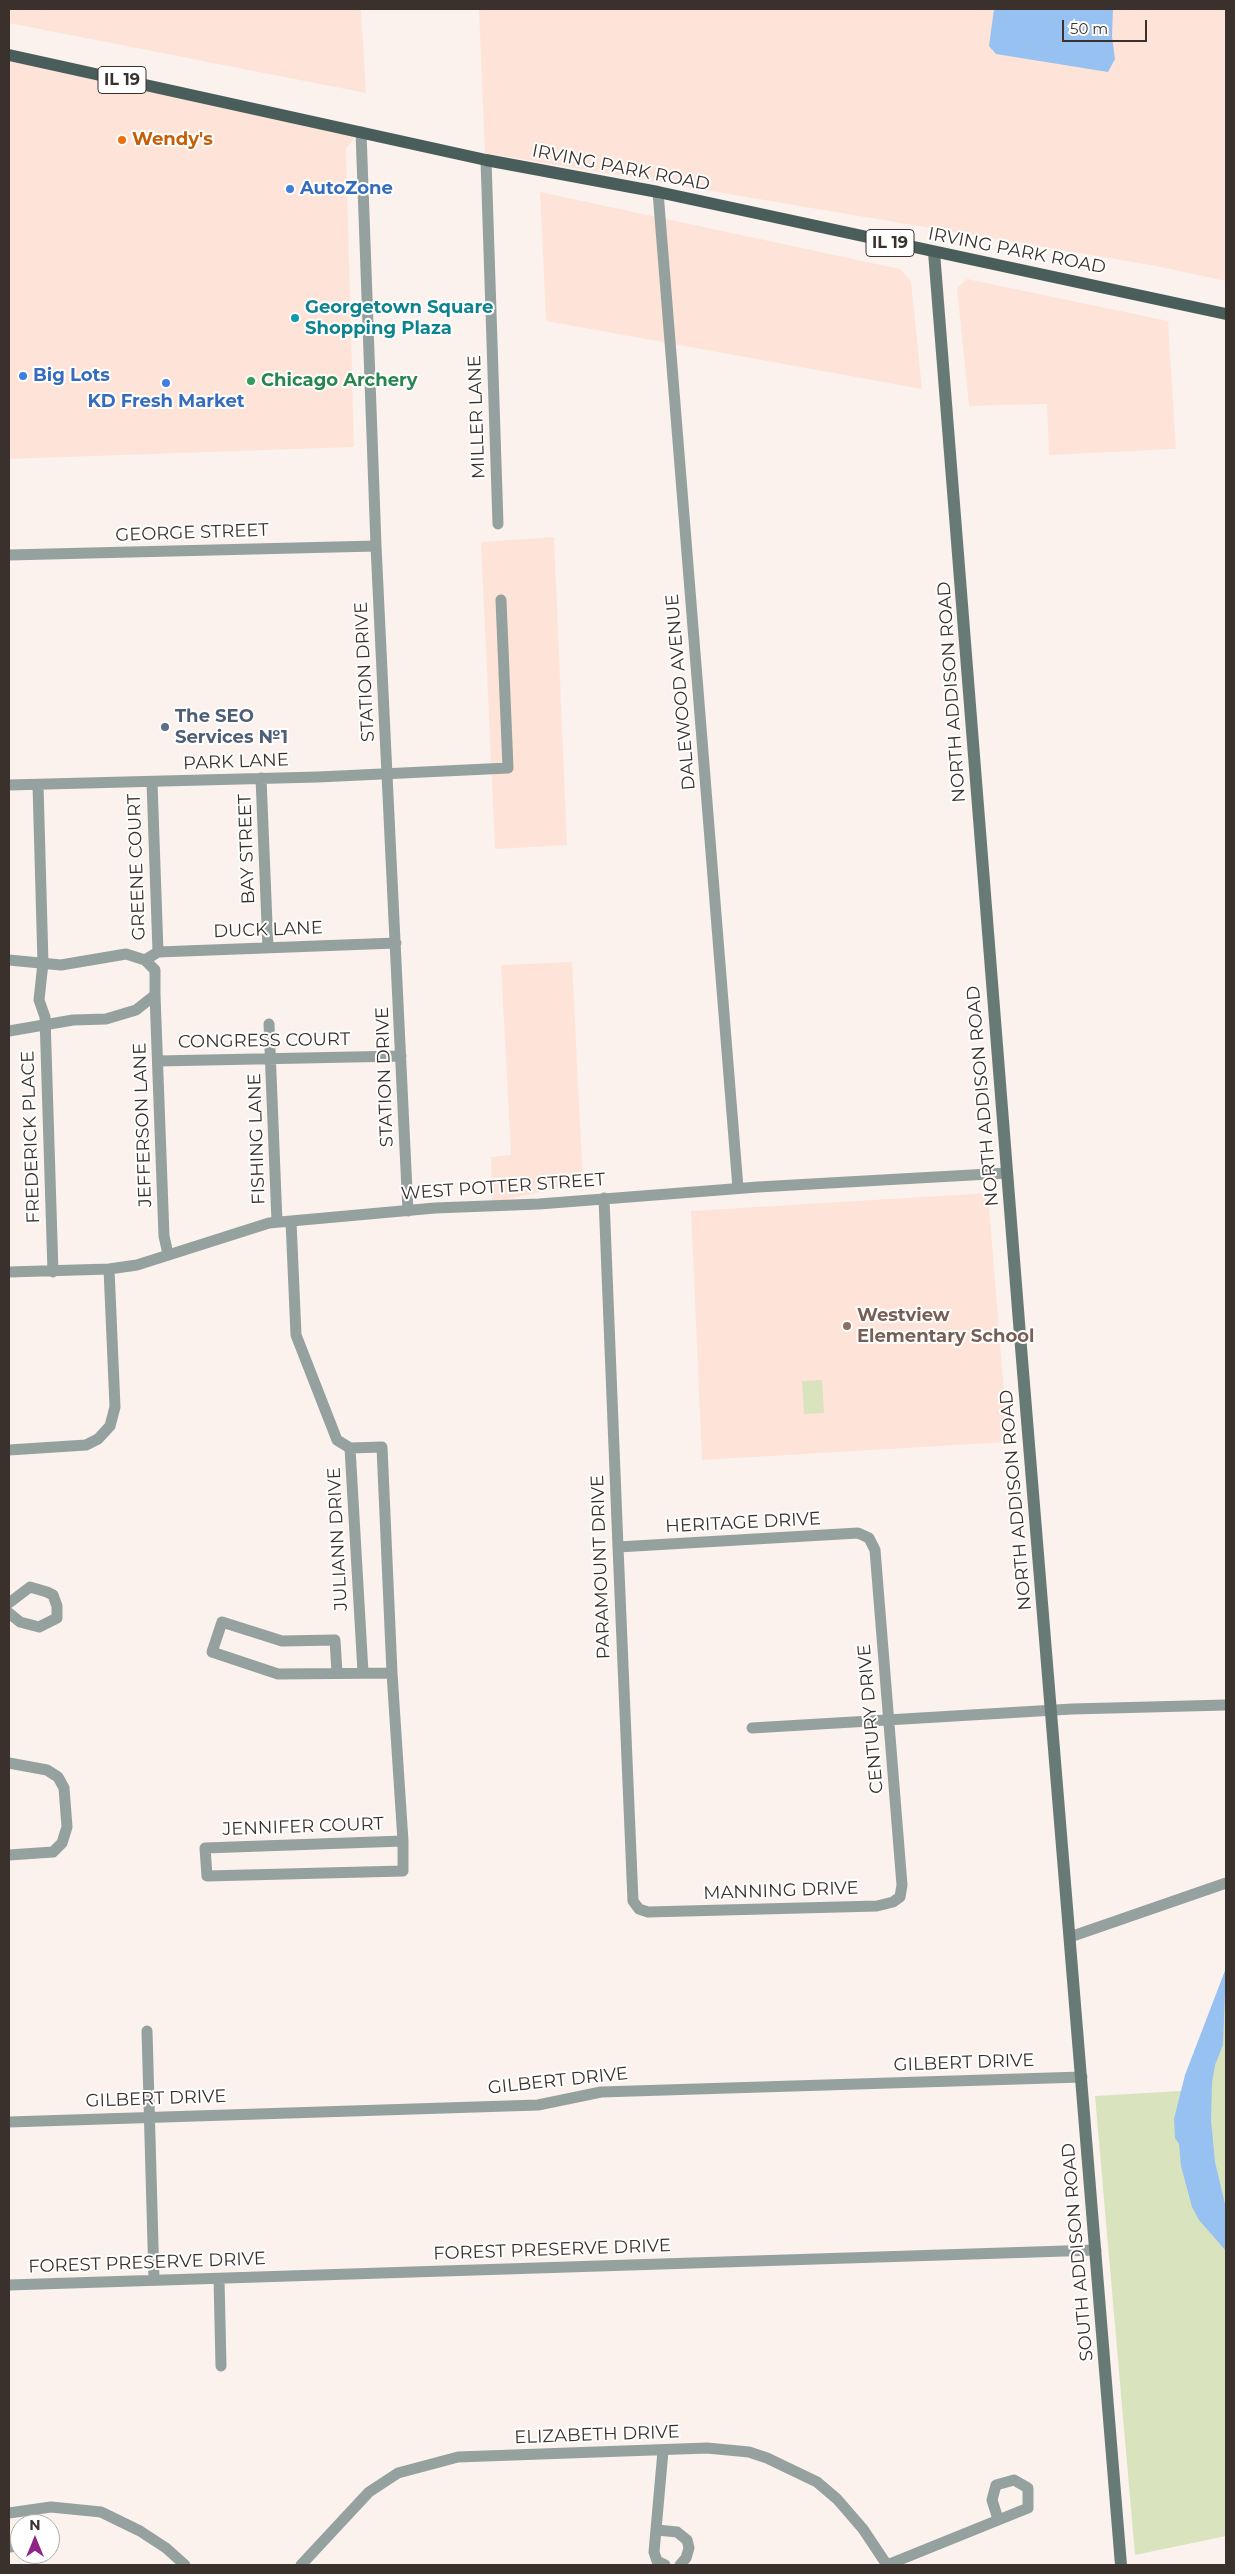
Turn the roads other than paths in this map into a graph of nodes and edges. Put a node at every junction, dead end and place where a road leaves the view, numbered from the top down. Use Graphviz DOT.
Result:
graph roads {
  1 [pos="9,55"];
  2 [pos="361,132"];
  3 [pos="486,160"];
  4 [pos="658,192"];
  5 [pos="934,252"];
  6 [pos="1226,314"];
  7 [pos="498,524"];
  8 [pos="376,546"];
  9 [pos="9,555"];
  10 [pos="501,600"];
  11 [pos="388,774"];
  12 [pos="261,778"];
  13 [pos="152,782"];
  14 [pos="9,785"];
  15 [pos="38,785"];
  16 [pos="396,943"];
  17 [pos="268,948"];
  18 [pos="158,952"];
  19 [pos="9,960"];
  20 [pos="144,960"];
  21 [pos="43,963"];
  22 [pos="156,995"];
  23 [pos="269,1024"];
  24 [pos="44,1026"];
  25 [pos="9,1031"];
  26 [pos="401,1056"];
  27 [pos="272,1058"];
  28 [pos="158,1061"];
  29 [pos="1007,1173"];
  30 [pos="738,1188"];
  31 [pos="604,1198"];
  32 [pos="408,1211"];
  33 [pos="291,1221"];
  34 [pos="277,1222"];
  35 [pos="168,1254"];
  36 [pos="109,1270"];
  37 [pos="9,1272"];
  38 [pos="53,1272"];
  39 [pos="350,1448"];
  40 [pos="9,1450"];
  41 [pos="869,1538"];
  42 [pos="618,1547"];
  43 [pos="9,1602"];
  44 [pos="9,1613"];
  45 [pos="363,1672"];
  46 [pos="337,1673"];
  47 [pos="392,1673"];
  48 [pos="1226,1705"];
  49 [pos="1050,1710"];
  50 [pos="889,1720"];
  51 [pos="752,1728"];
  52 [pos="9,1763"];
  53 [pos="403,1841"];
  54 [pos="9,1855"];
  55 [pos="1226,1883"];
  56 [pos="900,1897"];
  57 [pos="661,1912"];
  58 [pos="1070,1937"];
  59 [pos="147,2031"];
  60 [pos="1082,2077"];
  61 [pos="150,2117"];
  62 [pos="9,2122"];
  63 [pos="1096,2250"];
  64 [pos="219,2279"];
  65 [pos="154,2280"];
  66 [pos="9,2285"];
  67 [pos="221,2366"];
  68 [pos="664,2450"];
  69 [pos="31,2510"];
  70 [pos="9,2513"];
  71 [pos="32,2514"];
  72 [pos="998,2519"];
  73 [pos="657,2530"];
  74 [pos="685,2563"];
  75 [pos="657,2564"];
  76 [pos="185,2565"];
  77 [pos="301,2565"];
  78 [pos="887,2565"];
  79 [pos="1121,2565"];
  1 -- 2 [label="main road, IRVING PARK ROAD / IL 19"];
  2 -- 3 [label="main road, IRVING PARK ROAD / IL 19"];
  2 -- 8 [label="street, STATION DRIVE"];
  3 -- 4 [label="main road, IRVING PARK ROAD / IL 19"];
  3 -- 7 [label="street, MILLER LANE"];
  4 -- 5 [label="main road, IRVING PARK ROAD / IL 19"];
  4 -- 30 [label="street, DALEWOOD AVENUE"];
  5 -- 6 [label="main road, IRVING PARK ROAD / IL 19"];
  5 -- 29 [label="street, NORTH ADDISON ROAD"];
  8 -- 9 [label="street, GEORGE STREET"];
  8 -- 11 [label="street, STATION DRIVE"];
  10 -- 11 [label="street, PARK LANE"];
  11 -- 12 [label="street, PARK LANE"];
  11 -- 16 [label="street, STATION DRIVE"];
  12 -- 13 [label="street, PARK LANE"];
  12 -- 17 [label="street, BAY STREET"];
  13 -- 15 [label="street, PARK LANE"];
  13 -- 18 [label="street, GREENE COURT"];
  14 -- 15 [label="street, PARK LANE"];
  15 -- 21 [label="street, FREDERICK PLACE"];
  16 -- 17 [label="street, DUCK LANE"];
  16 -- 26 [label="street, STATION DRIVE"];
  17 -- 18 [label="street, DUCK LANE"];
  18 -- 20 [label="street, DUCK LANE"];
  19 -- 21 [label="street"];
  20 -- 21 [label="street"];
  20 -- 22 [label="street, JEFFERSON LANE"];
  21 -- 24 [label="street, FREDERICK PLACE"];
  22 -- 24 [label="street"];
  22 -- 28 [label="street, JEFFERSON LANE"];
  23 -- 27 [label="street, FISHING LANE"];
  24 -- 25 [label="street"];
  24 -- 38 [label="street, FREDERICK PLACE"];
  26 -- 27 [label="street, CONGRESS COURT"];
  26 -- 32 [label="street, STATION DRIVE"];
  27 -- 28 [label="street, CONGRESS COURT"];
  27 -- 34 [label="street, FISHING LANE"];
  28 -- 35 [label="street, JEFFERSON LANE"];
  29 -- 30 [label="street, WEST POTTER STREET"];
  29 -- 49 [label="street, NORTH ADDISON ROAD"];
  30 -- 31 [label="street, WEST POTTER STREET"];
  31 -- 32 [label="street, WEST POTTER STREET"];
  31 -- 42 [label="street, PARAMOUNT DRIVE"];
  32 -- 33 [label="street, WEST POTTER STREET"];
  33 -- 34 [label="street, WEST POTTER STREET"];
  33 -- 39 [label="street, JULIANN DRIVE"];
  34 -- 35 [label="street, WEST POTTER STREET"];
  35 -- 36 [label="street, WEST POTTER STREET"];
  36 -- 38 [label="street, WEST POTTER STREET"];
  36 -- 40 [label="street"];
  37 -- 38 [label="street, WEST POTTER STREET"];
  39 -- 45 [label="street, JULIANN DRIVE"];
  39 -- 47 [label="street"];
  41 -- 42 [label="street, HERITAGE DRIVE"];
  41 -- 50 [label="street, CENTURY DRIVE"];
  42 -- 57 [label="street, PARAMOUNT DRIVE"];
  43 -- 44 [label="street"];
  45 -- 46 [label="street"];
  45 -- 47 [label="street"];
  46 -- 46 [label="street"];
  47 -- 53 [label="street"];
  48 -- 49 [label="street"];
  49 -- 50 [label="street"];
  49 -- 58 [label="street, NORTH ADDISON ROAD"];
  50 -- 51 [label="street"];
  50 -- 56 [label="street, CENTURY DRIVE"];
  52 -- 54 [label="street"];
  53 -- 53 [label="street, JENNIFER COURT"];
  55 -- 58 [label="street"];
  56 -- 57 [label="street, MANNING DRIVE"];
  58 -- 60 [label="street, SOUTH ADDISON ROAD"];
  59 -- 61 [label="street"];
  60 -- 61 [label="street, GILBERT DRIVE"];
  60 -- 63 [label="street, SOUTH ADDISON ROAD"];
  61 -- 62 [label="street, GILBERT DRIVE"];
  61 -- 65 [label="street"];
  63 -- 64 [label="street, FOREST PRESERVE DRIVE"];
  63 -- 79 [label="street, SOUTH ADDISON ROAD"];
  64 -- 65 [label="street, FOREST PRESERVE DRIVE"];
  64 -- 67 [label="street"];
  65 -- 66 [label="street, FOREST PRESERVE DRIVE"];
  68 -- 73 [label="street"];
  68 -- 77 [label="street, ELIZABETH DRIVE"];
  68 -- 78 [label="street, ELIZABETH DRIVE"];
  69 -- 70 [label="street"];
  69 -- 71 [label="street"];
  69 -- 76 [label="street"];
  72 -- 78 [label="street"];
  73 -- 74 [label="street"];
  73 -- 75 [label="street"];
}
